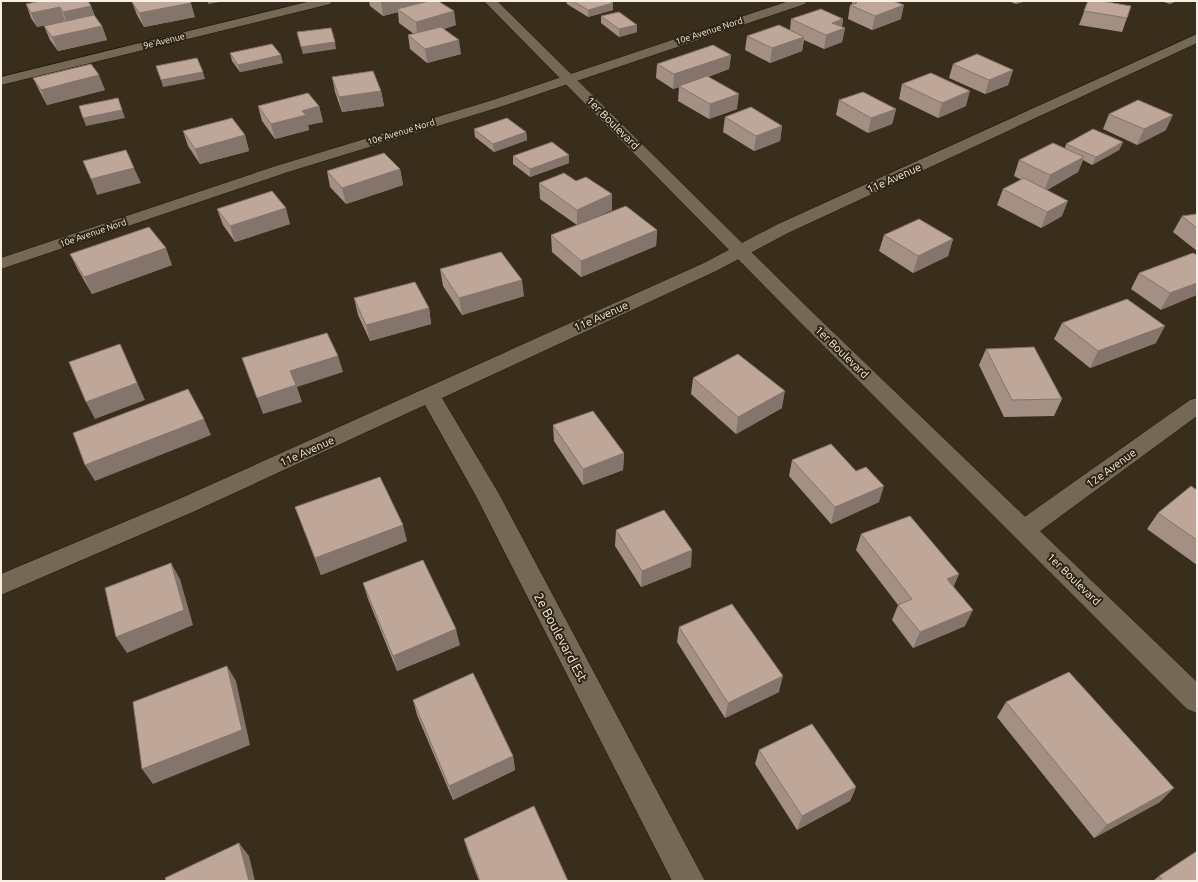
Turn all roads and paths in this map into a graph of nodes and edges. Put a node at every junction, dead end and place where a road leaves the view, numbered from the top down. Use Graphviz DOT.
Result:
graph roads {
  1 [pos="326,1"];
  2 [pos="490,1"];
  3 [pos="801,1"];
  4 [pos="1197,38"];
  5 [pos="569,79"];
  6 [pos="1,81"];
  7 [pos="740,251"];
  8 [pos="1,264"];
  9 [pos="430,395"];
  10 [pos="1197,406"];
  11 [pos="1024,530"];
  12 [pos="1,585"];
  13 [pos="1197,700"];
  14 [pos="689,881"];
  1 -- 6 [label="street, 9e Avenue"];
  2 -- 5 [label="street, 1er Boulevard"];
  3 -- 5 [label="street, 10e Avenue Nord"];
  4 -- 7 [label="street, 11e Avenue"];
  5 -- 7 [label="street, 1er Boulevard"];
  5 -- 8 [label="street, 10e Avenue Nord"];
  7 -- 9 [label="street, 11e Avenue"];
  7 -- 11 [label="street, 1er Boulevard"];
  9 -- 12 [label="street, 11e Avenue"];
  9 -- 14 [label="street, 2e Boulevard Est"];
  10 -- 11 [label="street, 12e Avenue"];
  11 -- 13 [label="street, 1er Boulevard"];
}
